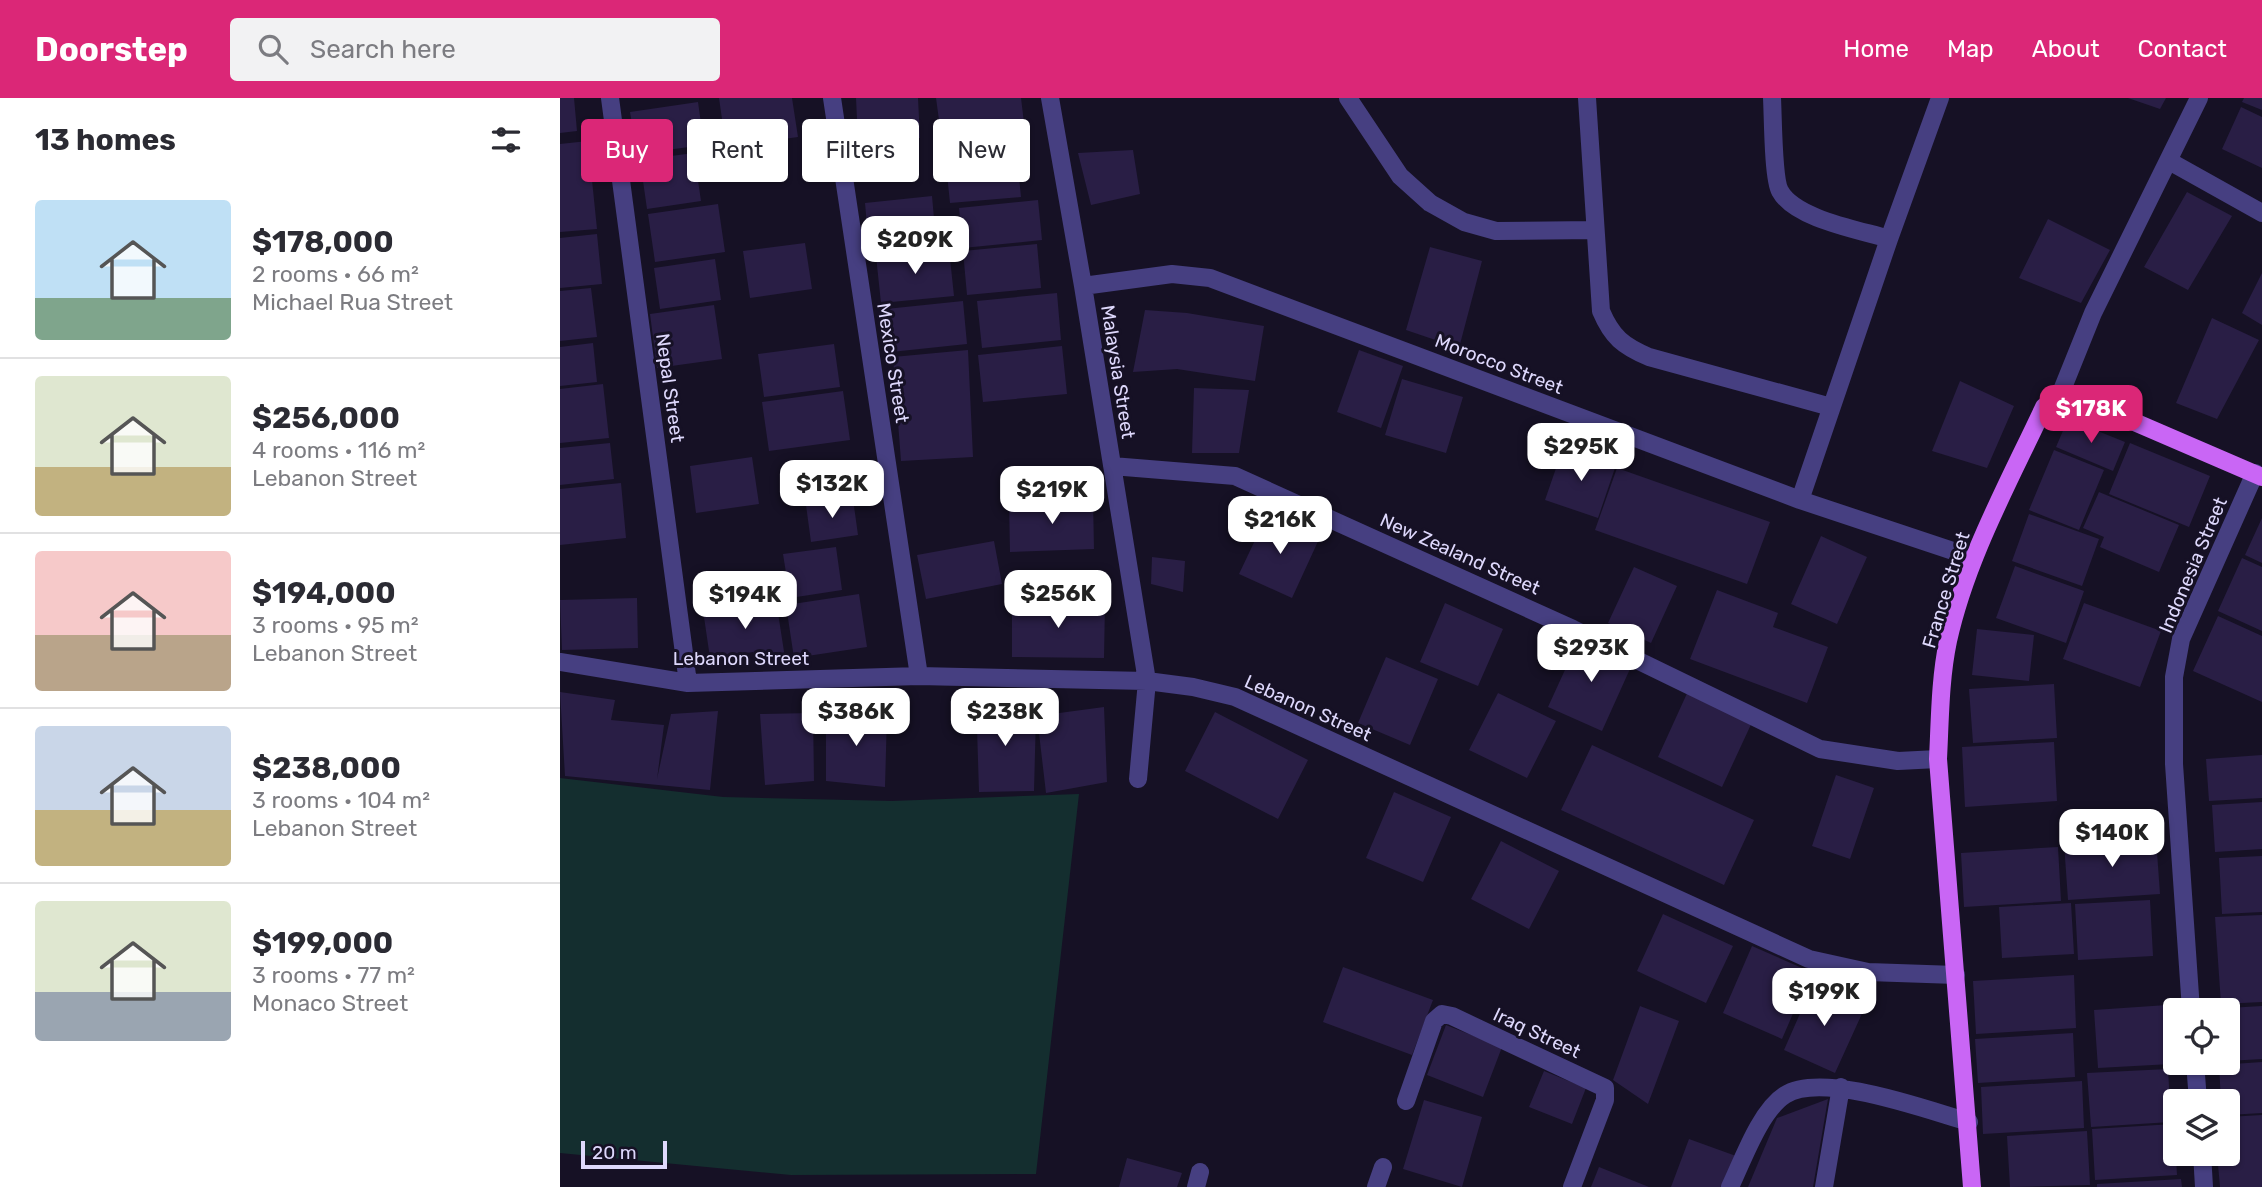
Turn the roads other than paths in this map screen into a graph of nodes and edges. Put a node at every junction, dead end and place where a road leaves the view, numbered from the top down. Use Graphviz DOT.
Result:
graph roads {
  1 [pos="611,98"];
  2 [pos="832,98"];
  3 [pos="1050,98"];
  4 [pos="1348,98"];
  5 [pos="1587,98"];
  6 [pos="1772,98"];
  7 [pos="1940,98"];
  8 [pos="2200,98"];
  9 [pos="2169,161"];
  10 [pos="2262,212"];
  11 [pos="1595,230"];
  12 [pos="1889,239"];
  13 [pos="1083,285"];
  14 [pos="2060,395"];
  15 [pos="1830,407"];
  16 [pos="1112,466"];
  17 [pos="2258,475"];
  18 [pos="1800,500"];
  19 [pos="1974,558"];
  20 [pos="560,662"];
  21 [pos="919,676"];
  22 [pos="1147,681"];
  23 [pos="688,683"];
  24 [pos="1938,759"];
  25 [pos="1138,779"];
  26 [pos="1956,975"];
  27 [pos="2190,998"];
  28 [pos="1841,1087"];
  29 [pos="1406,1101"];
  30 [pos="1969,1122"];
  31 [pos="2203,1166"];
  32 [pos="1383,1167"];
  33 [pos="1376,1187"];
  34 [pos="1572,1187"];
  35 [pos="1730,1187"];
  36 [pos="1824,1187"];
  37 [pos="1972,1187"];
  38 [pos="2204,1187"];
  1 -- 23 [label="street, Nepal Street"];
  2 -- 21 [label="street, Mexico Street"];
  3 -- 13 [label="street, Malaysia Street"];
  4 -- 11 [label="street"];
  5 -- 11 [label="street"];
  6 -- 12 [label="street"];
  7 -- 12 [label="street"];
  8 -- 9 [label="street, France Street"];
  9 -- 10 [label="street"];
  9 -- 14 [label="street, France Street"];
  11 -- 15 [label="street"];
  12 -- 15 [label="street"];
  13 -- 16 [label="street, Malaysia Street"];
  13 -- 18 [label="street, Morocco Street"];
  14 -- 17 [label="main road"];
  14 -- 19 [label="main road, France Street"];
  15 -- 18 [label="street"];
  16 -- 22 [label="street, Malaysia Street"];
  16 -- 24 [label="street, New Zealand Street"];
  17 -- 27 [label="street, Indonesia Street"];
  18 -- 19 [label="street, Morocco Street"];
  19 -- 24 [label="main road, France Street"];
  20 -- 23 [label="street, Lebanon Street"];
  21 -- 22 [label="street, Lebanon Street"];
  21 -- 23 [label="street, Lebanon Street"];
  22 -- 25 [label="street, Malaysia Street"];
  22 -- 26 [label="street, Lebanon Street"];
  24 -- 26 [label="main road, France Street"];
  26 -- 30 [label="main road, France Street"];
  28 -- 30 [label="street"];
  28 -- 35 [label="street"];
  28 -- 36 [label="street"];
  29 -- 34 [label="street, Iraq Street"];
  30 -- 37 [label="main road, France Street"];
  31 -- 38 [label="street"];
  32 -- 33 [label="street"];
}
